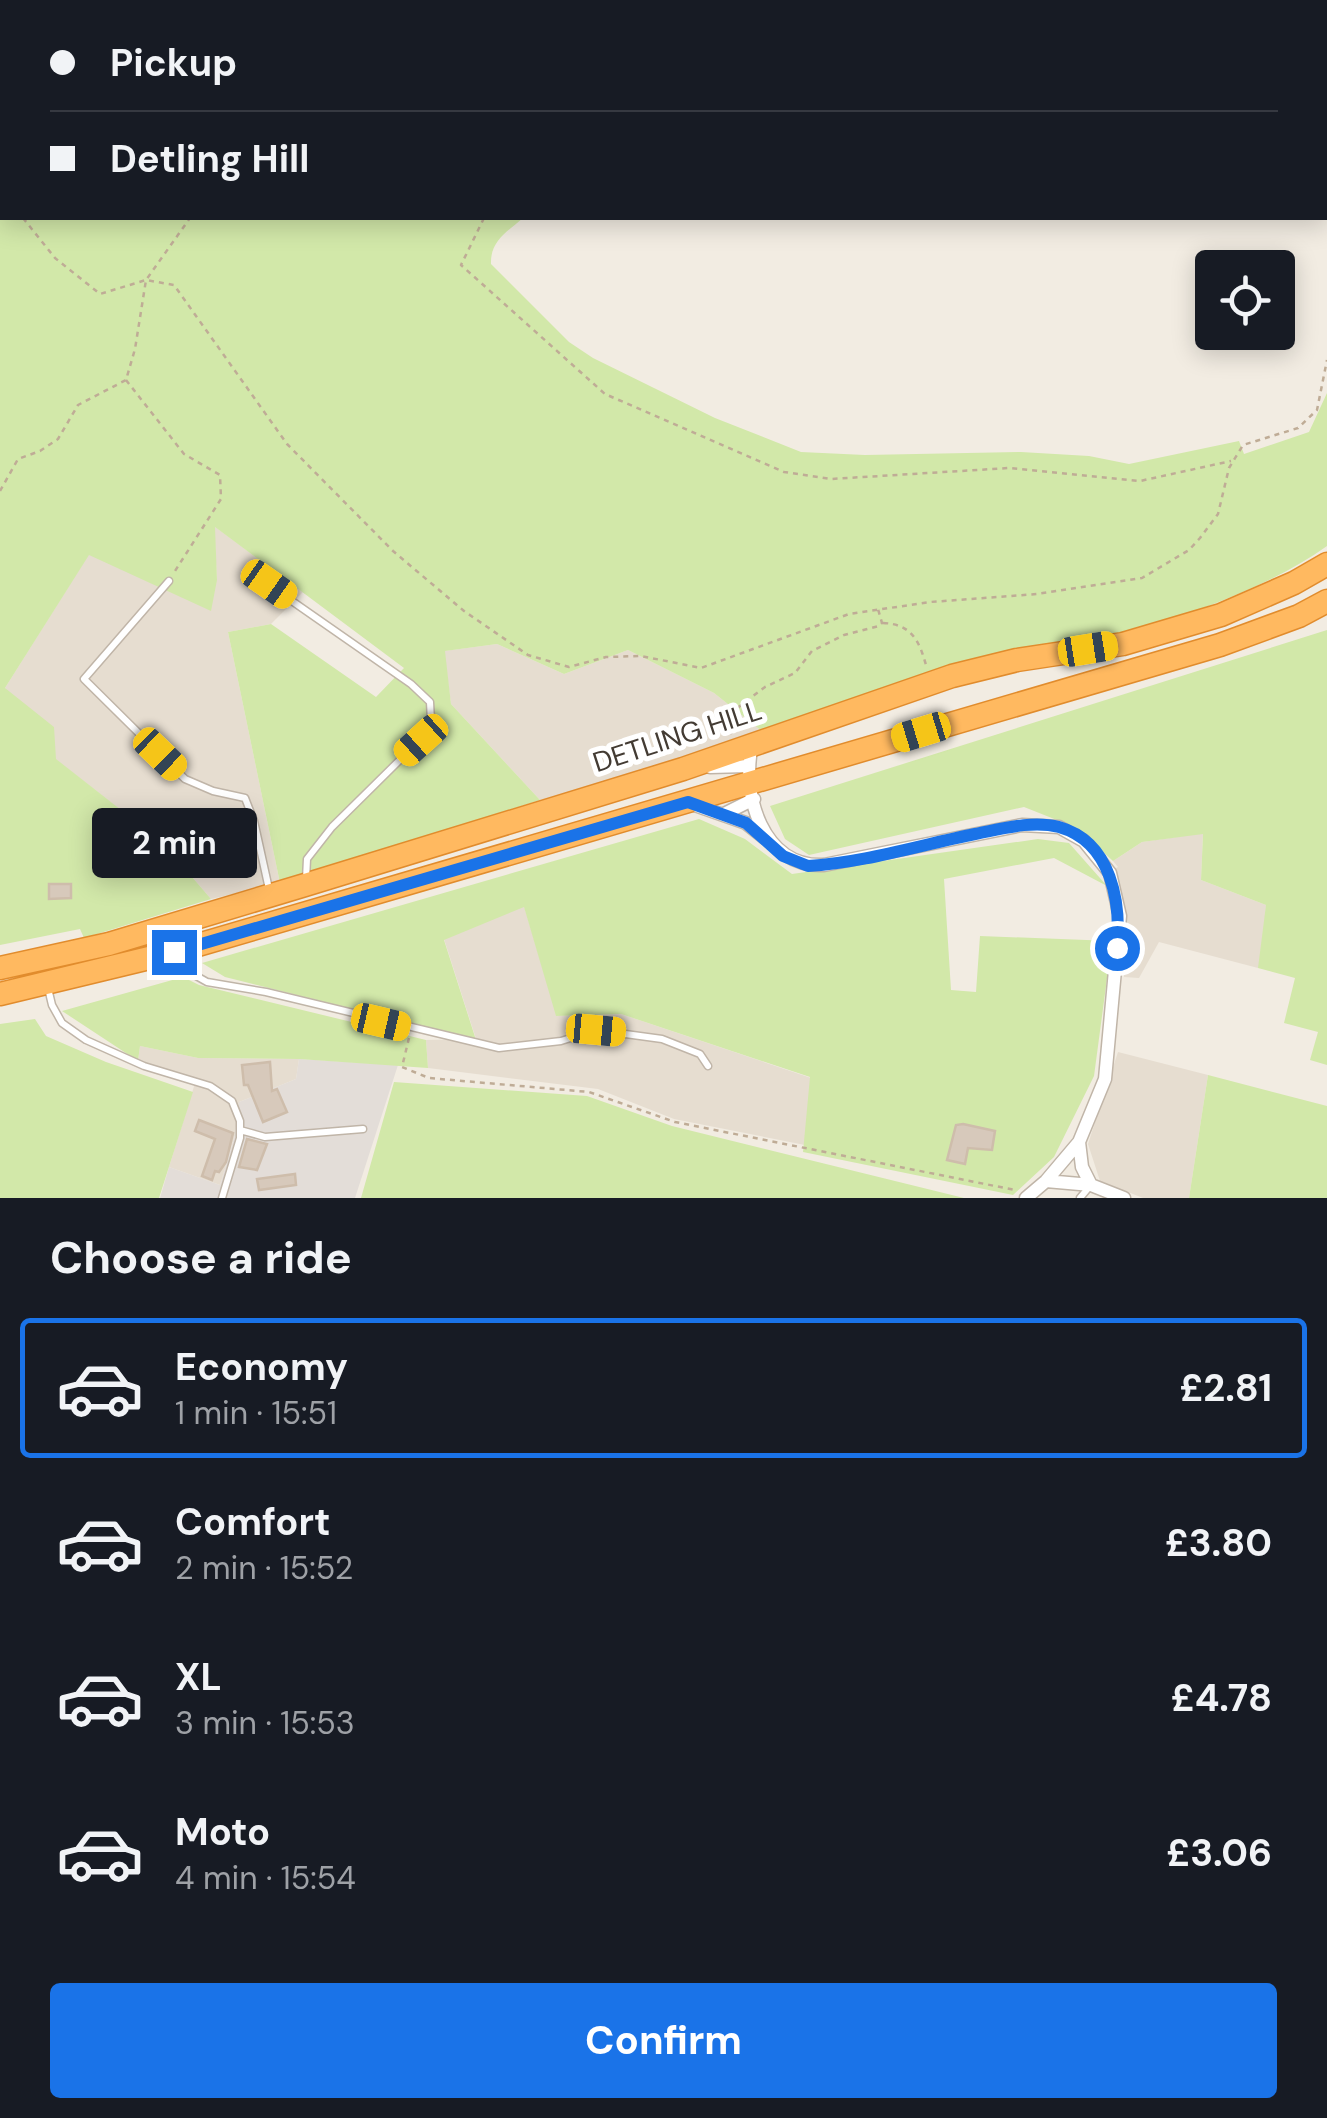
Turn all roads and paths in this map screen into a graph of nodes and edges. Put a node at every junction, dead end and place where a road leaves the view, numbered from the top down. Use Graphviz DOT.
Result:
graph roads {
  1 [pos="25,220"];
  2 [pos="189,220"];
  3 [pos="483,220"];
  4 [pos="146,280"];
  5 [pos="1327,360"];
  6 [pos="126,380"];
  7 [pos="1232,460"];
  8 [pos="0,491"];
  9 [pos="1327,564"];
  10 [pos="169,580"];
  11 [pos="269,584"];
  12 [pos="1327,601"];
  13 [pos="878,610"];
  14 [pos="882,623"];
  15 [pos="931,683"];
  16 [pos="748,769"];
  17 [pos="688,802"];
  18 [pos="724,814"];
  19 [pos="767,839"];
  20 [pos="305,885"];
  21 [pos="271,895"];
  22 [pos="174,952"];
  23 [pos="0,968"];
  24 [pos="47,984"];
  25 [pos="0,994"];
  26 [pos="411,1028"];
  27 [pos="708,1066"];
  28 [pos="364,1129"];
  29 [pos="240,1130"];
  30 [pos="1079,1142"];
  31 [pos="1046,1181"];
  32 [pos="1091,1184"];
  33 [pos="1028,1196"];
  34 [pos="222,1198"];
  35 [pos="1080,1198"];
  36 [pos="1124,1198"];
  1 -- 4 [label="path"];
  2 -- 4 [label="path"];
  3 -- 7 [label="path"];
  4 -- 6 [label="path"];
  4 -- 13 [label="path"];
  5 -- 7 [label="path"];
  6 -- 8 [label="path"];
  6 -- 10 [label="path"];
  7 -- 13 [label="path"];
  9 -- 15 [label="highway, DETLING HILL"];
  10 -- 21 [label="lane"];
  11 -- 20 [label="lane"];
  12 -- 16 [label="highway, DETLING HILL"];
  13 -- 14 [label="path"];
  14 -- 15 [label="path"];
  14 -- 16 [label="path"];
  15 -- 16 [label="highway, DETLING HILL"];
  16 -- 17 [label="highway, DETLING HILL"];
  16 -- 18 [label="street"];
  16 -- 19 [label="street"];
  16 -- 20 [label="highway, DETLING HILL"];
  17 -- 18 [label="street"];
  17 -- 22 [label="highway, DETLING HILL"];
  18 -- 19 [label="street"];
  19 -- 30 [label="street"];
  20 -- 21 [label="highway, DETLING HILL"];
  21 -- 23 [label="highway, DETLING HILL"];
  22 -- 24 [label="highway, DETLING HILL"];
  22 -- 26 [label="lane"];
  24 -- 25 [label="highway, DETLING HILL"];
  24 -- 29 [label="lane"];
  26 -- 27 [label="lane"];
  26 -- 33 [label="path"];
  28 -- 29 [label="lane"];
  29 -- 34 [label="lane"];
  30 -- 31 [label="street"];
  30 -- 32 [label="street"];
  31 -- 32 [label="street"];
  31 -- 33 [label="street"];
  32 -- 35 [label="lane"];
  32 -- 36 [label="street"];
}
